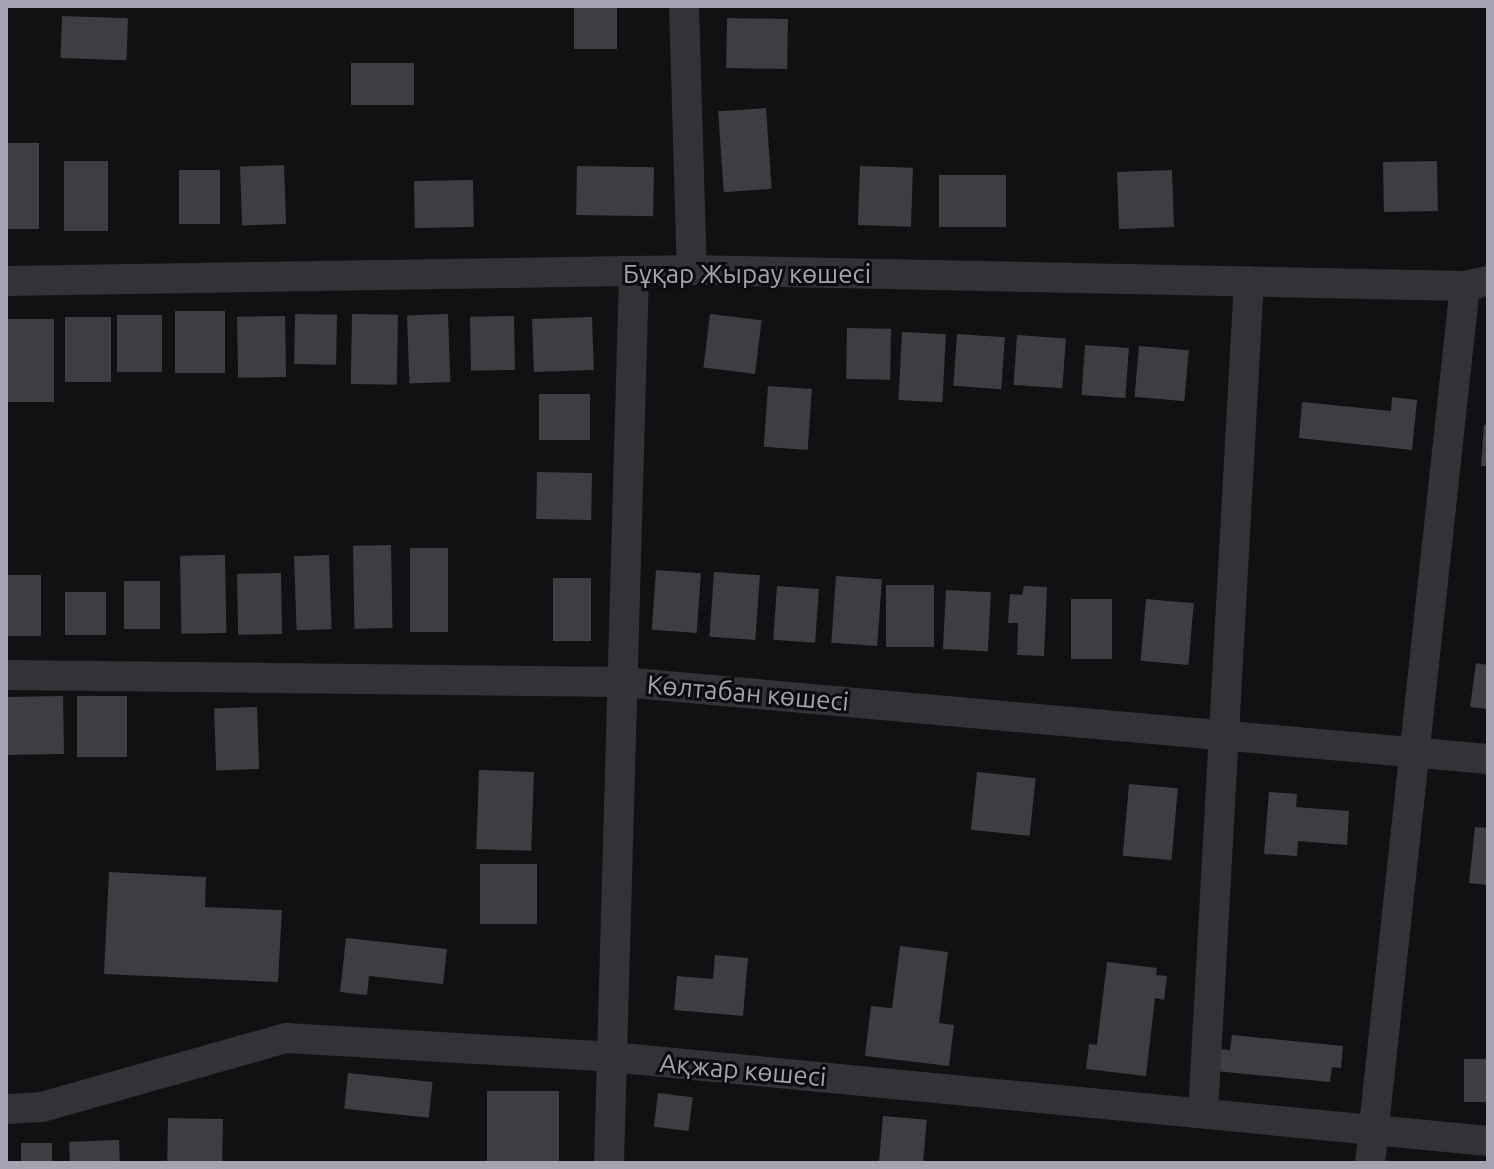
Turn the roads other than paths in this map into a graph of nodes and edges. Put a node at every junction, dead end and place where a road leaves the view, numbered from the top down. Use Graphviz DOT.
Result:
graph roads {
  1 [pos="684,6"];
  2 [pos="692,270"];
  3 [pos="634,274"];
  4 [pos="6,281"];
  5 [pos="1249,281"];
  6 [pos="1477,283"];
  7 [pos="6,675"];
  8 [pos="622,682"];
  9 [pos="1222,734"];
  10 [pos="1415,751"];
  11 [pos="1488,759"];
  12 [pos="611,1057"];
  13 [pos="6,1109"];
  14 [pos="1203,1113"];
  15 [pos="1373,1129"];
  16 [pos="1488,1141"];
  17 [pos="609,1163"];
  18 [pos="1370,1163"];
  1 -- 2 [label="street"];
  2 -- 3 [label="street, Бұқар Жырау көшесі"];
  2 -- 5 [label="street, Бұқар Жырау көшесі"];
  3 -- 4 [label="street, Бұқар Жырау көшесі"];
  3 -- 8 [label="street"];
  5 -- 6 [label="street, Бұқар Жырау көшесі"];
  5 -- 9 [label="street"];
  6 -- 10 [label="street"];
  7 -- 8 [label="street, Көлтабан көшесі"];
  8 -- 9 [label="street, Көлтабан көшесі"];
  8 -- 12 [label="street"];
  9 -- 10 [label="street, Көлтабан көшесі"];
  9 -- 14 [label="street"];
  10 -- 11 [label="street, Көлтабан көшесі"];
  10 -- 15 [label="street"];
  12 -- 13 [label="street, Ақжар көшесі"];
  12 -- 14 [label="street, Ақжар көшесі"];
  12 -- 17 [label="street"];
  14 -- 15 [label="street, Ақжар көшесі"];
  15 -- 16 [label="street, Ақжар көшесі"];
  15 -- 18 [label="street"];
}
